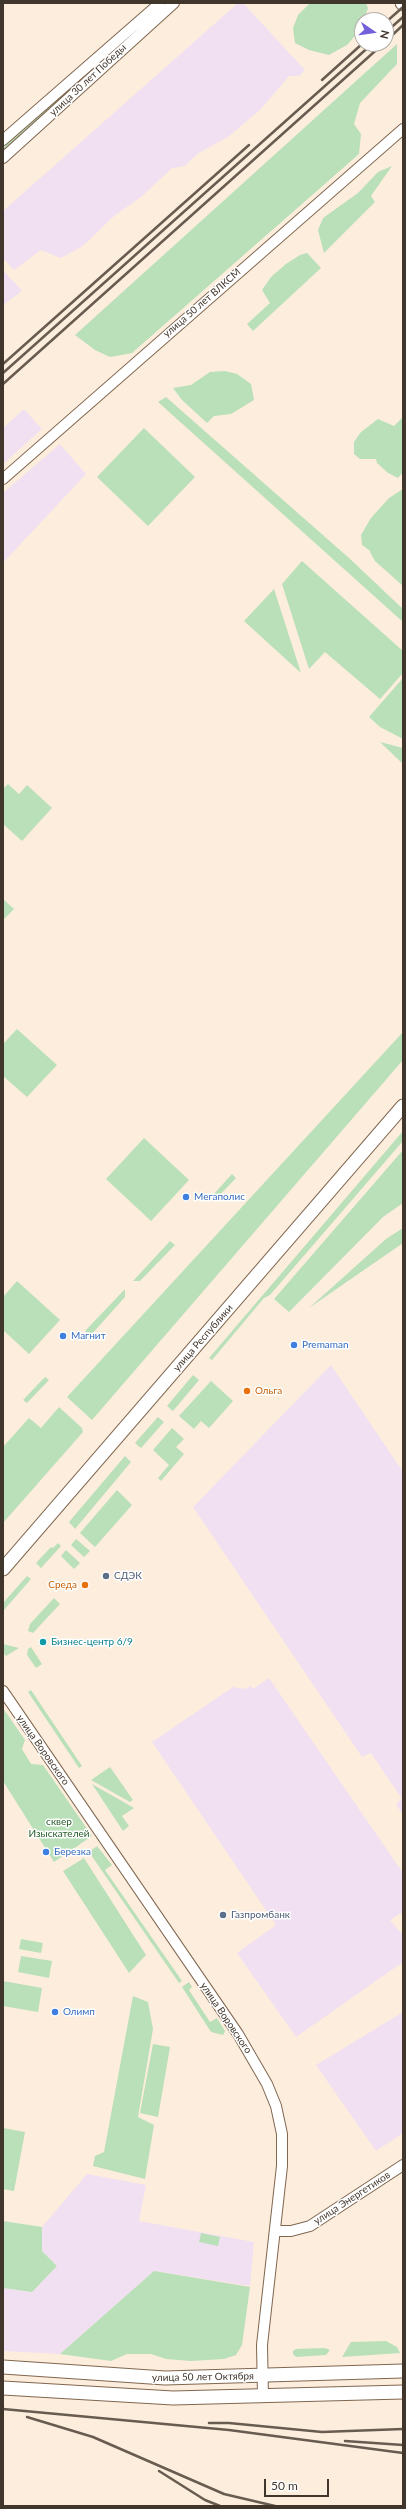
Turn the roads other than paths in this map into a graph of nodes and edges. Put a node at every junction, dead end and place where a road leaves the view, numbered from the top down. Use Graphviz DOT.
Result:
graph roads {
  1 [pos="153,3"];
  2 [pos="160,3"];
  3 [pos="174,3"];
  4 [pos="150,12"];
  5 [pos="403,129"];
  6 [pos="3,140"];
  7 [pos="3,158"];
  8 [pos="3,479"];
  9 [pos="403,1106"];
  10 [pos="3,1569"];
  11 [pos="3,1691"];
  12 [pos="403,2165"];
  13 [pos="276,2232"];
  14 [pos="3,2368"];
  15 [pos="403,2371"];
  16 [pos="261,2376"];
  17 [pos="3,2388"];
  18 [pos="403,2392"];
  19 [pos="263,2397"];
  1 -- 4 [label="street"];
  2 -- 4 [label="street, улица 30 лет Победы"];
  3 -- 4 [label="street, улица 30 лет Победы"];
  4 -- 6 [label="street, улица 30 лет Победы"];
  4 -- 7 [label="street, улица 30 лет Победы"];
  5 -- 8 [label="street, улица 50 лет ВЛКСМ"];
  9 -- 10 [label="main road, улица Республики"];
  11 -- 13 [label="street, улица Воровского"];
  12 -- 13 [label="street, улица Энергетиков"];
  13 -- 16 [label="street, улица Воровского"];
  14 -- 16 [label="main road, улица 50 лет Октября"];
  15 -- 16 [label="main road, улица 50 лет Октября"];
  16 -- 19 [label="street, улица Воровского"];
  17 -- 19 [label="main road, улица 50 лет Октября"];
  18 -- 19 [label="main road, улица 50 лет Октября"];
}
